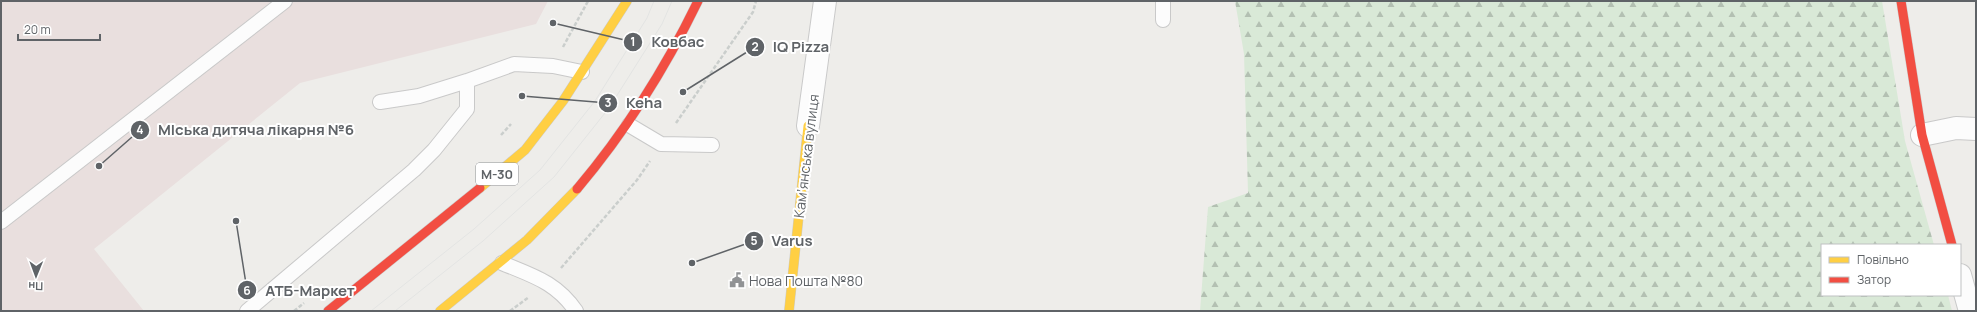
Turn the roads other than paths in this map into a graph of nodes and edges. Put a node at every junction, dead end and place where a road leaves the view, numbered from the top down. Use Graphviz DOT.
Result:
graph roads {
  1 [pos="285,1"];
  2 [pos="627,1"];
  3 [pos="698,1"];
  4 [pos="825,1"];
  5 [pos="1163,1"];
  6 [pos="1901,1"];
  7 [pos="1163,20"];
  8 [pos="582,72"];
  9 [pos="468,81"];
  10 [pos="380,102"];
  11 [pos="629,125"];
  12 [pos="808,126"];
  13 [pos="1976,129"];
  14 [pos="1922,135"];
  15 [pos="712,145"];
  16 [pos="1,222"];
  17 [pos="1952,244"];
  18 [pos="502,263"];
  19 [pos="1961,279"];
  20 [pos="247,311"];
  21 [pos="328,311"];
  22 [pos="440,311"];
  23 [pos="576,311"];
  24 [pos="789,311"];
  25 [pos="1970,311"];
  1 -- 16 [label="lane"];
  2 -- 8 [label="main road, М-30"];
  3 -- 11 [label="main road"];
  4 -- 12 [label="street, Камʼянська вулиця"];
  5 -- 7 [label="lane"];
  6 -- 14 [label="main road"];
  8 -- 9 [label="lane"];
  8 -- 21 [label="main road, М-30"];
  9 -- 10 [label="lane"];
  9 -- 20 [label="lane"];
  11 -- 15 [label="lane"];
  11 -- 18 [label="main road"];
  12 -- 24 [label="main road, Камʼянська вулиця"];
  13 -- 14 [label="street"];
  14 -- 17 [label="main road"];
  18 -- 22 [label="main road"];
  18 -- 23 [label="lane"];
  19 -- 25 [label="street"];
}
